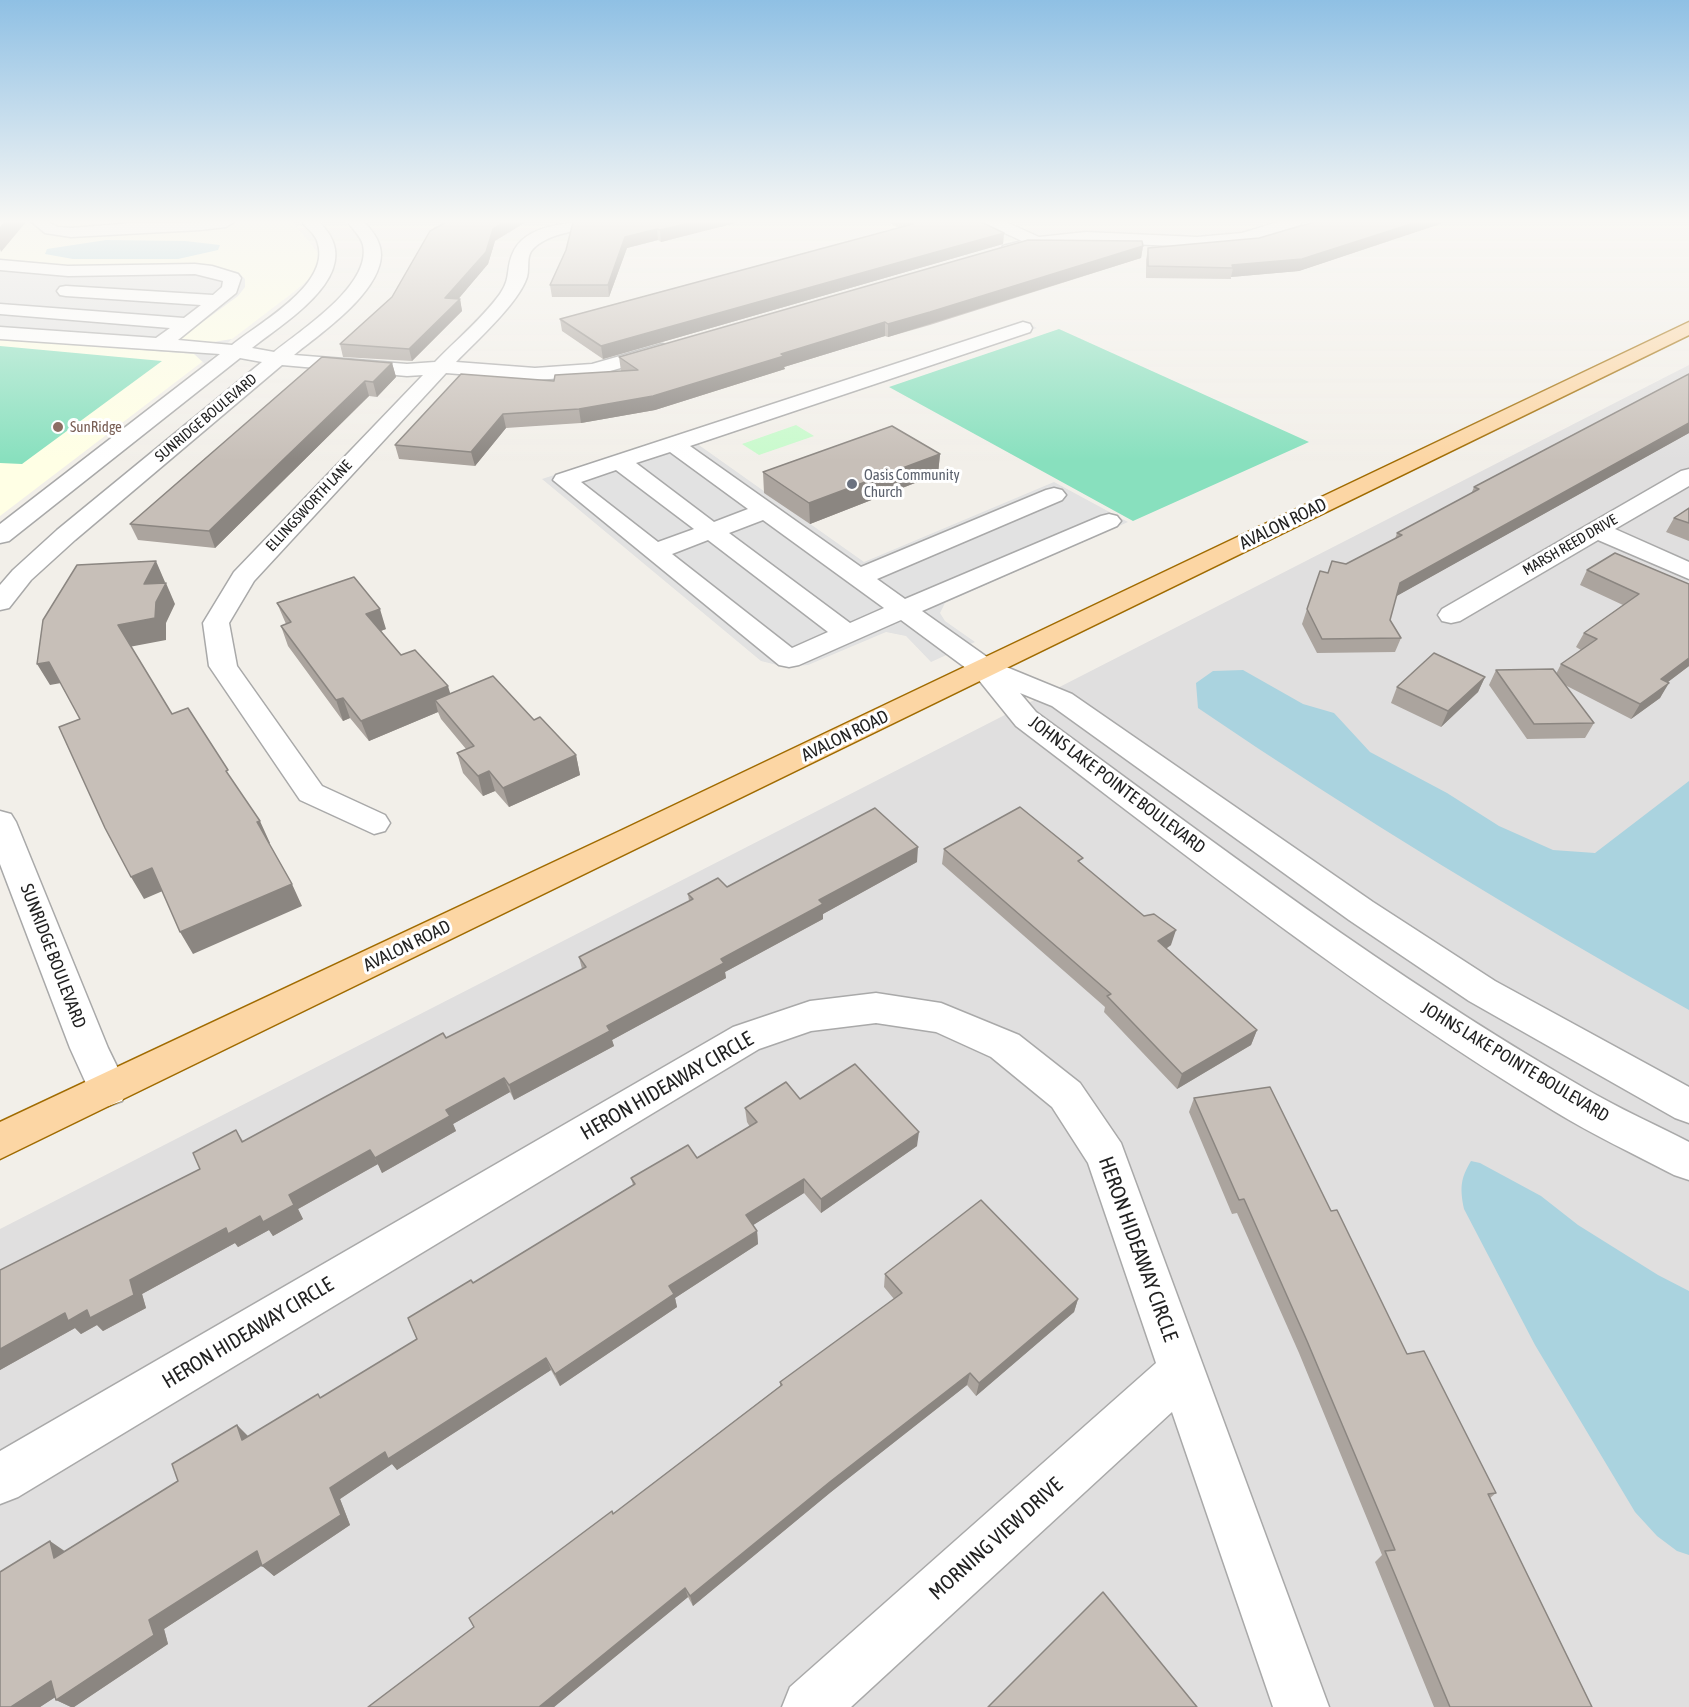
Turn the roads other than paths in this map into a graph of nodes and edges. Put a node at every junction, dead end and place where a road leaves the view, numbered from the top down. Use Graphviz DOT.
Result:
graph roads {
  1 [pos="212,302"];
  2 [pos="217,302"];
  3 [pos="297,302"];
  4 [pos="346,302"];
  5 [pos="503,302"];
  6 [pos="0,309"];
  7 [pos="189,324"];
  8 [pos="1023,328"];
  9 [pos="1689,328"];
  10 [pos="0,333"];
  11 [pos="684,344"];
  12 [pos="159,345"];
  13 [pos="237,351"];
  14 [pos="284,353"];
  15 [pos="440,367"];
  16 [pos="673,444"];
  17 [pos="620,462"];
  18 [pos="1689,476"];
  19 [pos="1054,495"];
  20 [pos="765,511"];
  21 [pos="1109,521"];
  22 [pos="1596,530"];
  23 [pos="711,531"];
  24 [pos="0,536"];
  25 [pos="654,552"];
  26 [pos="1689,571"];
  27 [pos="859,578"];
  28 [pos="2,598"];
  29 [pos="904,610"];
  30 [pos="1451,615"];
  31 [pos="847,634"];
  32 [pos="984,668"];
  33 [pos="0,822"];
  34 [pos="374,823"];
  35 [pos="1361,911"];
  36 [pos="1324,939"];
  37 [pos="108,1089"];
  38 [pos="1689,1106"];
  39 [pos="0,1141"];
  40 [pos="1689,1162"];
  41 [pos="1182,1371"];
  42 [pos="0,1479"];
  43 [pos="810,1707"];
  44 [pos="1301,1707"];
  1 -- 2 [label="street"];
  2 -- 7 [label="street"];
  3 -- 13 [label="street, SUNRIDGE BOULEVARD"];
  4 -- 14 [label="street, SUNRIDGE BOULEVARD"];
  5 -- 15 [label="street, ELLINGSWORTH LANE"];
  6 -- 7 [label="street"];
  7 -- 12 [label="street"];
  8 -- 16 [label="street"];
  9 -- 32 [label="main road, AVALON ROAD"];
  10 -- 12 [label="street"];
  11 -- 15 [label="street"];
  12 -- 13 [label="street"];
  13 -- 14 [label="street"];
  13 -- 24 [label="street, SUNRIDGE BOULEVARD"];
  14 -- 15 [label="street"];
  14 -- 28 [label="street, SUNRIDGE BOULEVARD"];
  15 -- 34 [label="street, ELLINGSWORTH LANE"];
  16 -- 17 [label="street"];
  16 -- 20 [label="street"];
  17 -- 23 [label="street"];
  17 -- 25 [label="street"];
  18 -- 22 [label="street, MARSH REED DRIVE"];
  19 -- 27 [label="street"];
  20 -- 23 [label="street"];
  20 -- 27 [label="street"];
  21 -- 29 [label="street"];
  22 -- 26 [label="street"];
  22 -- 30 [label="street, MARSH REED DRIVE"];
  23 -- 25 [label="street"];
  23 -- 31 [label="street"];
  25 -- 31 [label="street"];
  27 -- 29 [label="street"];
  29 -- 31 [label="street"];
  29 -- 32 [label="street"];
  32 -- 35 [label="street, JOHNS LAKE POINTE BOULEVARD"];
  32 -- 36 [label="street, JOHNS LAKE POINTE BOULEVARD"];
  32 -- 37 [label="main road, AVALON ROAD"];
  33 -- 37 [label="street, SUNRIDGE BOULEVARD"];
  35 -- 36 [label="street"];
  35 -- 38 [label="street, JOHNS LAKE POINTE BOULEVARD"];
  36 -- 40 [label="street, JOHNS LAKE POINTE BOULEVARD"];
  37 -- 39 [label="main road, AVALON ROAD"];
  41 -- 42 [label="street, HERON HIDEAWAY CIRCLE"];
  41 -- 43 [label="street, MORNING VIEW DRIVE"];
  41 -- 44 [label="street, HERON HIDEAWAY CIRCLE"];
}
